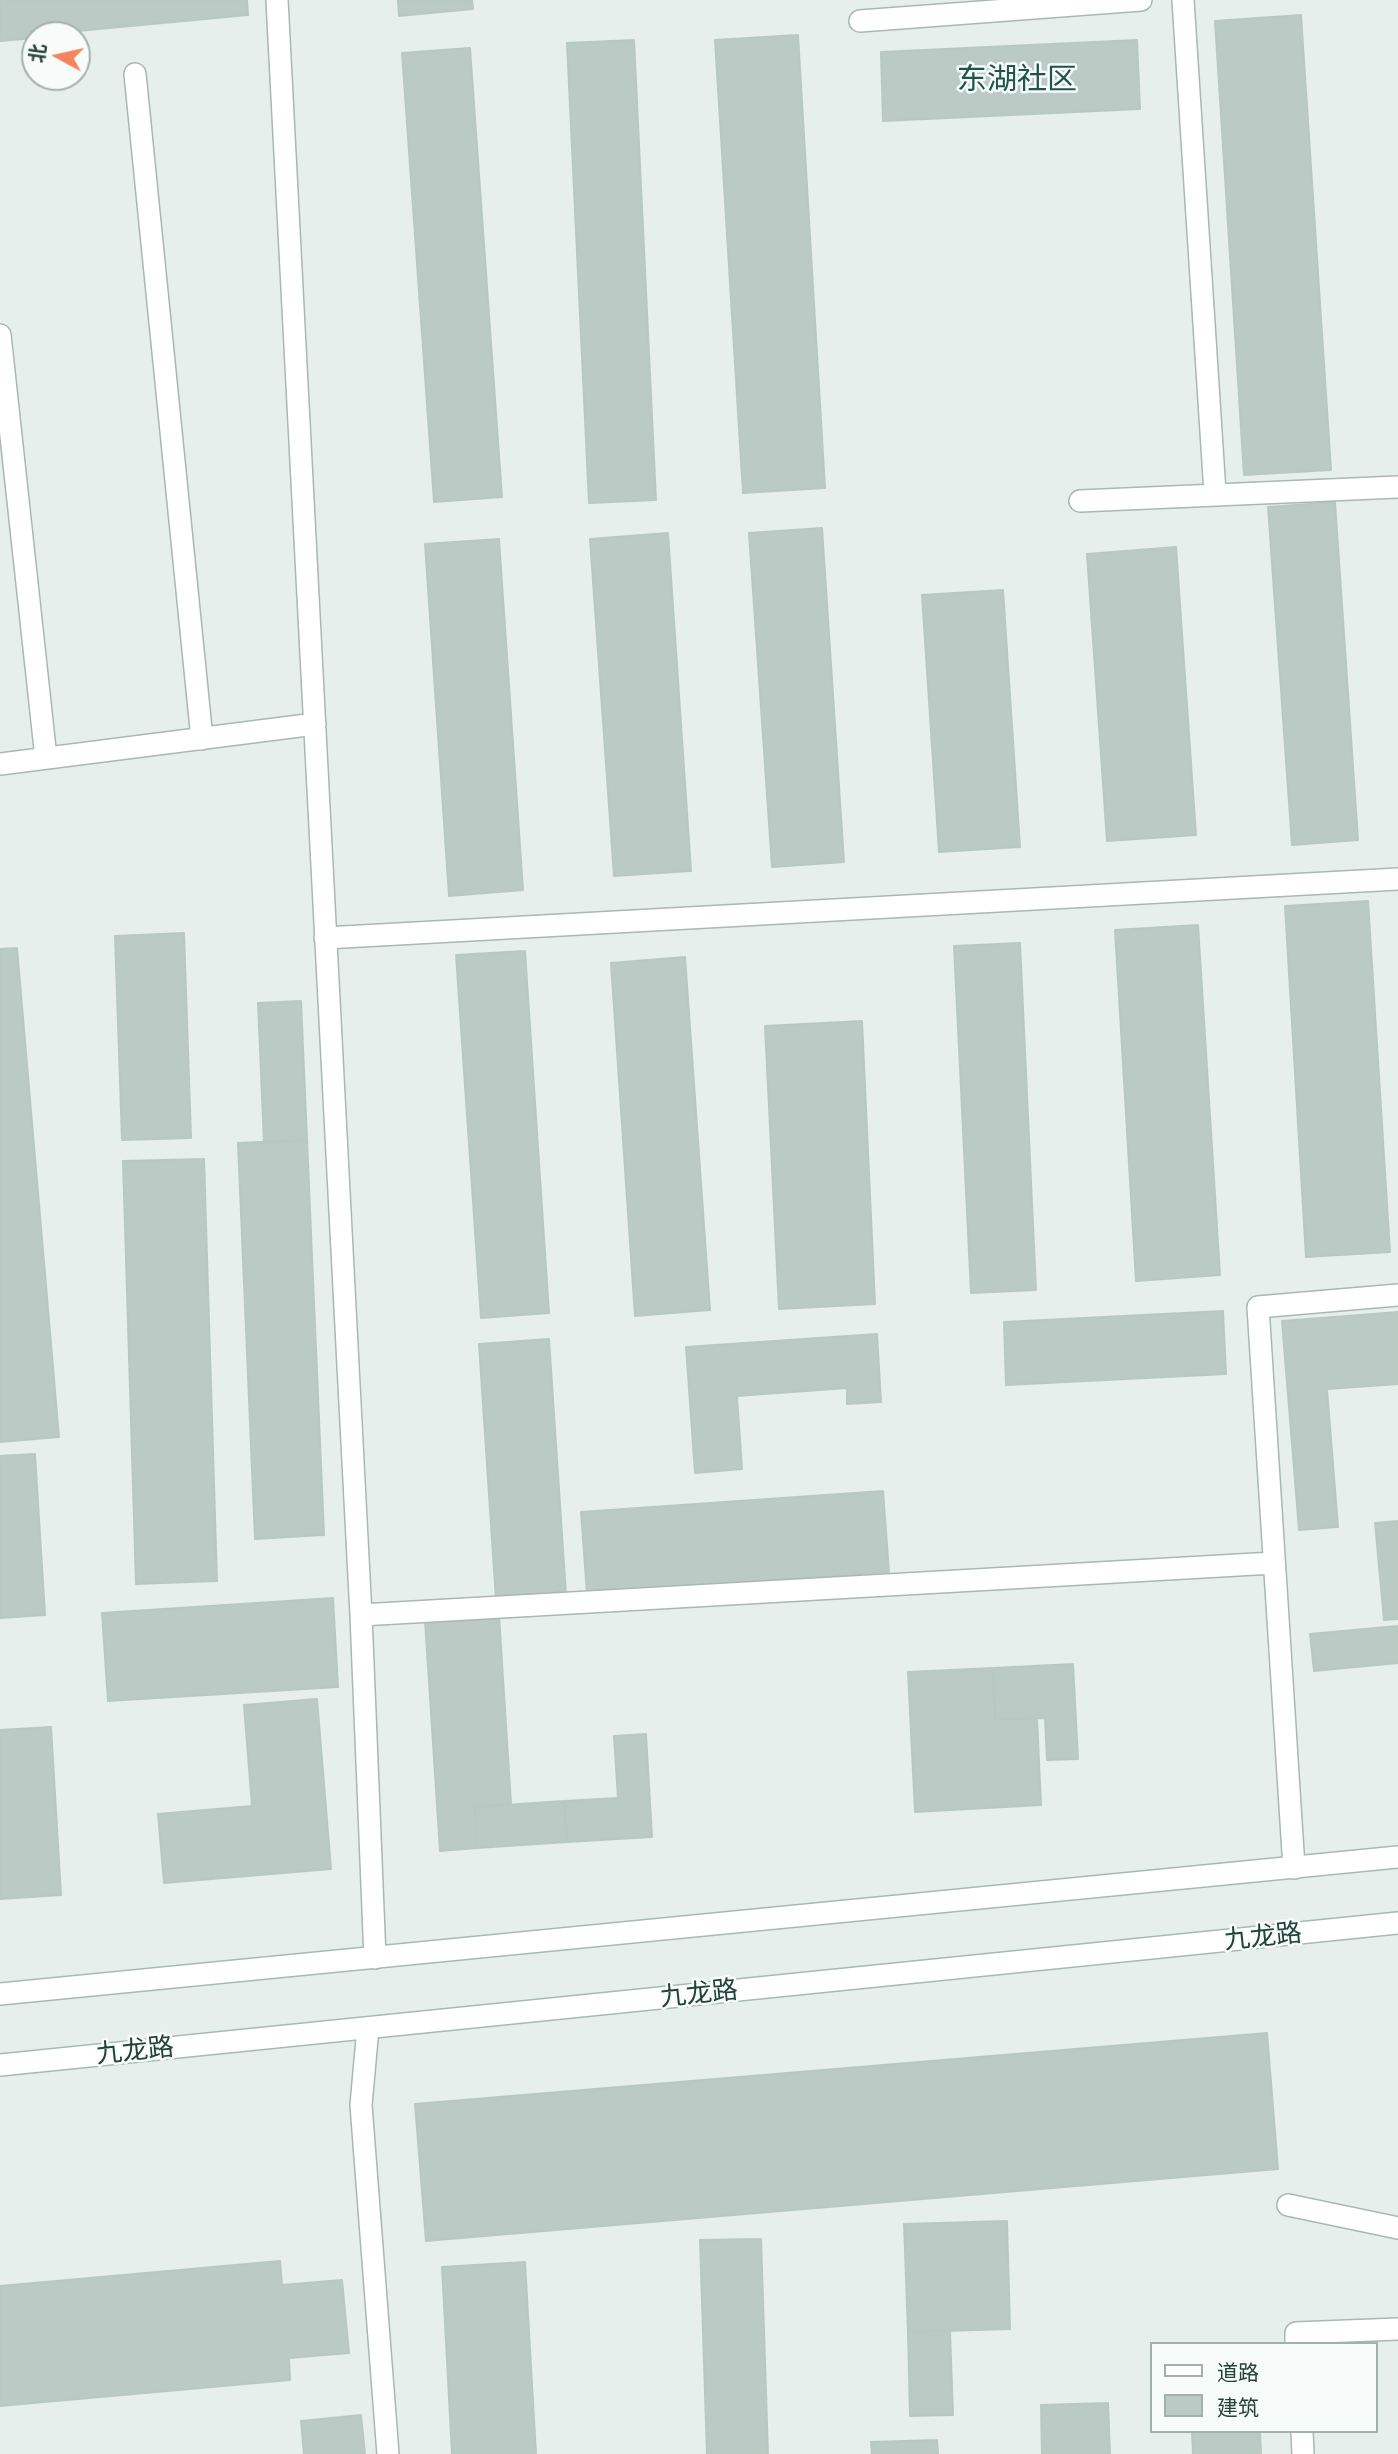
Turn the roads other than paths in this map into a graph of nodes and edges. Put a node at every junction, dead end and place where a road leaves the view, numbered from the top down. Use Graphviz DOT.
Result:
graph roads {
  1 [pos="277,0"];
  2 [pos="1140,0"];
  3 [pos="1183,0"];
  4 [pos="860,21"];
  5 [pos="135,74"];
  6 [pos="0,335"];
  7 [pos="1398,487"];
  8 [pos="1215,493"];
  9 [pos="1080,501"];
  10 [pos="315,724"];
  11 [pos="202,739"];
  12 [pos="46,758"];
  13 [pos="0,764"];
  14 [pos="1398,879"];
  15 [pos="326,937"];
  16 [pos="1398,1295"];
  17 [pos="1273,1563"];
  18 [pos="361,1615"];
  19 [pos="1398,1857"];
  20 [pos="1294,1868"];
  21 [pos="1398,1923"];
  22 [pos="375,1958"];
  23 [pos="0,1994"];
  24 [pos="368,2028"];
  25 [pos="0,2065"];
  26 [pos="1288,2205"];
  27 [pos="1398,2228"];
  28 [pos="1398,2329"];
  29 [pos="1296,2342"];
  30 [pos="1302,2433"];
  31 [pos="388,2454"];
  32 [pos="1304,2454"];
  1 -- 10 [label="street"];
  2 -- 4 [label="street"];
  3 -- 8 [label="street"];
  5 -- 11 [label="street"];
  6 -- 12 [label="street"];
  7 -- 8 [label="street"];
  8 -- 9 [label="street"];
  10 -- 11 [label="street"];
  10 -- 15 [label="street"];
  11 -- 12 [label="street"];
  12 -- 13 [label="street"];
  14 -- 15 [label="street"];
  15 -- 18 [label="street"];
  16 -- 17 [label="street"];
  17 -- 18 [label="street"];
  17 -- 20 [label="street"];
  18 -- 22 [label="street"];
  19 -- 20 [label="street"];
  20 -- 22 [label="street"];
  21 -- 24 [label="street, 九龙路"];
  22 -- 23 [label="street"];
  24 -- 25 [label="street, 九龙路"];
  24 -- 31 [label="street"];
  26 -- 27 [label="street"];
  28 -- 29 [label="street"];
  30 -- 32 [label="street"];
}
